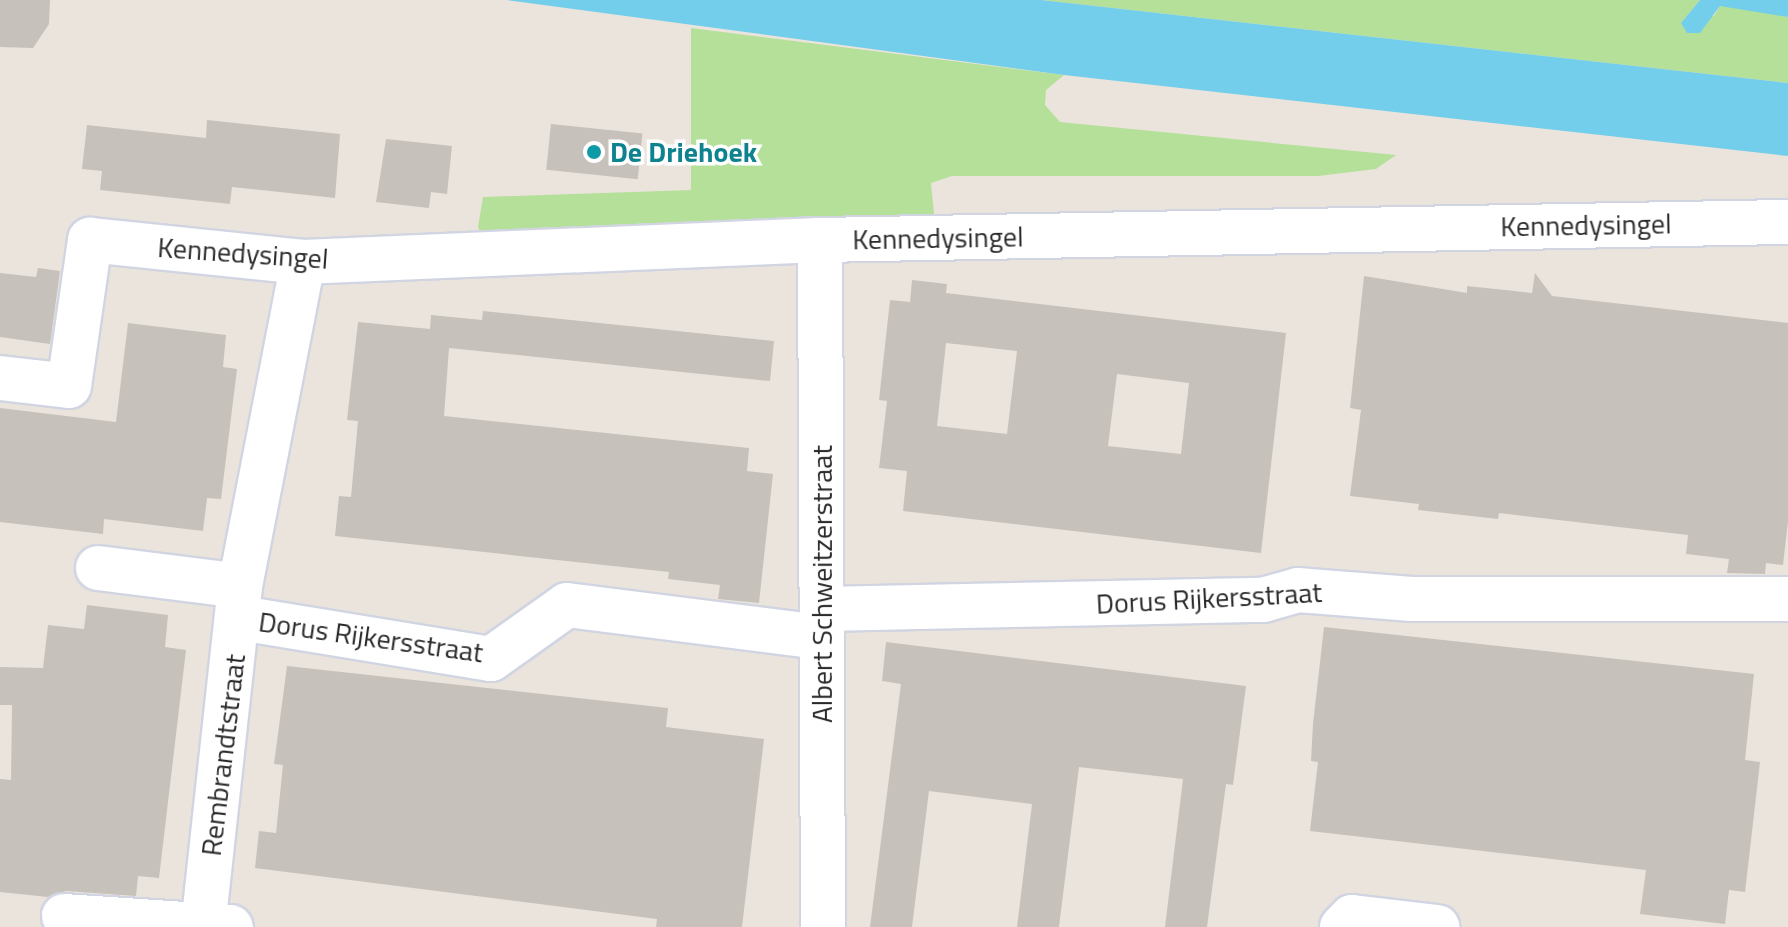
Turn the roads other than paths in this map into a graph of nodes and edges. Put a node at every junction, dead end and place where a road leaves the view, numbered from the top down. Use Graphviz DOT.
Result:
graph roads {
  1 [pos="1788,222"];
  2 [pos="820,240"];
  3 [pos="303,262"];
  4 [pos="0,378"];
  5 [pos="98,568"];
  6 [pos="1788,599"];
  7 [pos="240,602"];
  8 [pos="822,623"];
  9 [pos="64,916"];
  10 [pos="214,926"];
  11 [pos="823,927"];
  12 [pos="1342,927"];
  13 [pos="1437,927"];
  1 -- 2 [label="street, Kennedysingel"];
  2 -- 3 [label="street, Kennedysingel"];
  2 -- 8 [label="street, Albert Schweitzerstraat"];
  3 -- 4 [label="street, Kennedysingel"];
  3 -- 7 [label="street, Rembrandtstraat"];
  5 -- 7 [label="street"];
  6 -- 8 [label="street, Dorus Rijkersstraat"];
  7 -- 8 [label="street, Dorus Rijkersstraat"];
  7 -- 10 [label="street, Rembrandtstraat"];
  8 -- 11 [label="street, Albert Schweitzerstraat"];
  9 -- 10 [label="street, Rembrandtstraat"];
  12 -- 13 [label="street"];
}
